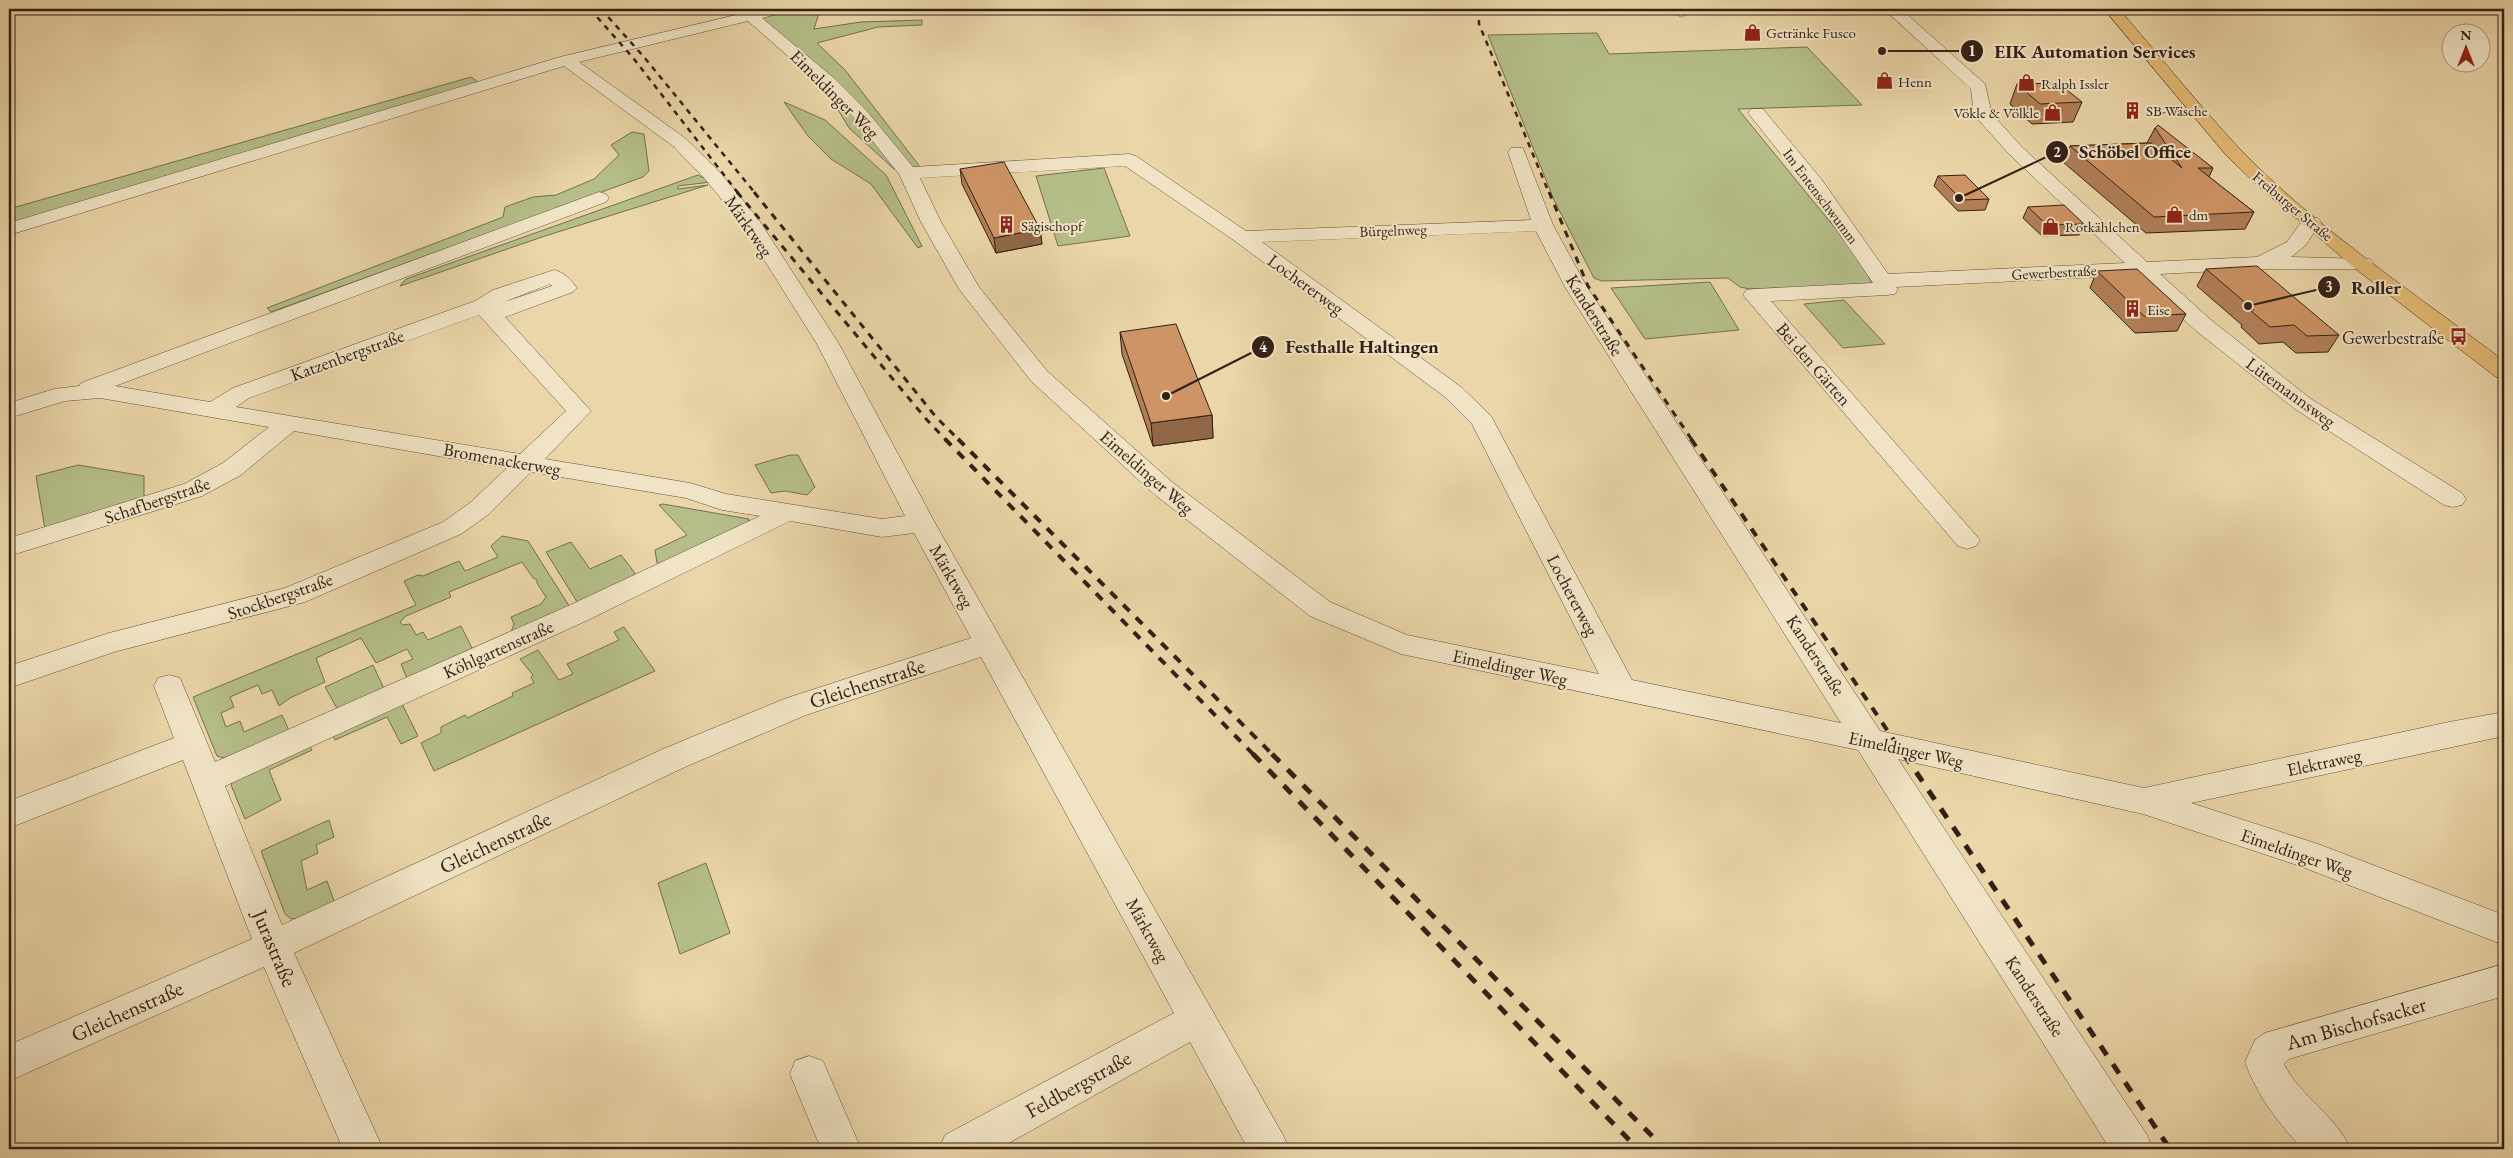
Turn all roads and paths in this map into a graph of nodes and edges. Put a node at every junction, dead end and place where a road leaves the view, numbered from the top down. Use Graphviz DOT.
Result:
graph roads {
  1 [pos="780,9"];
  2 [pos="1892,9"];
  3 [pos="2111,9"];
  4 [pos="750,15"];
  5 [pos="566,60"];
  6 [pos="1757,113"];
  7 [pos="1517,152"];
  8 [pos="908,173"];
  9 [pos="599,198"];
  10 [pos="2311,222"];
  11 [pos="1543,226"];
  12 [pos="9,229"];
  13 [pos="1242,237"];
  14 [pos="2285,254"];
  15 [pos="2256,263"];
  16 [pos="2363,263"];
  17 [pos="2144,268"];
  18 [pos="1883,281"];
  19 [pos="2504,372"];
  20 [pos="80,391"];
  21 [pos="215,410"];
  22 [pos="9,411"];
  23 [pos="289,423"];
  24 [pos="526,463"];
  25 [pos="2453,498"];
  26 [pos="786,512"];
  27 [pos="922,523"];
  28 [pos="1967,540"];
  29 [pos="9,547"];
  30 [pos="990,643"];
  31 [pos="9,677"];
  32 [pos="169,686"];
  33 [pos="1622,690"];
  34 [pos="2504,724"];
  35 [pos="1871,741"];
  36 [pos="192,744"];
  37 [pos="207,780"];
  38 [pos="2143,801"];
  39 [pos="9,815"];
  40 [pos="2504,930"];
  41 [pos="273,946"];
  42 [pos="2504,980"];
  43 [pos="1197,1019"];
  44 [pos="9,1063"];
  45 [pos="809,1074"];
  46 [pos="363,1149"];
  47 [pos="842,1149"];
  48 [pos="959,1149"];
  49 [pos="1268,1149"];
  50 [pos="2133,1149"];
  51 [pos="2330,1149"];
  1 -- 4 [label="street"];
  2 -- 17 [label="street, Lütemannsweg"];
  3 -- 10 [label="main road, Freiburger Straße"];
  4 -- 5 [label="street"];
  4 -- 8 [label="street, Eimeldinger Weg"];
  5 -- 12 [label="street"];
  5 -- 27 [label="street, Märktweg"];
  6 -- 18 [label="street, Im Entenschwumm"];
  7 -- 11 [label="street, Kanderstraße"];
  8 -- 13 [label="street, Lochererweg"];
  8 -- 33 [label="street, Eimeldinger Weg"];
  9 -- 20 [label="street, Bromenackerweg"];
  10 -- 14 [label="street, Gewerbestraße"];
  10 -- 16 [label="main road, Freiburger Straße"];
  11 -- 13 [label="street, Bürgelnweg"];
  11 -- 35 [label="street, Kanderstraße"];
  13 -- 33 [label="street, Lochererweg"];
  14 -- 15 [label="street, Gewerbestraße"];
  14 -- 16 [label="street, Gewerbestraße"];
  15 -- 16 [label="street, Gewerbestraße"];
  15 -- 17 [label="street, Gewerbestraße"];
  16 -- 19 [label="main road, Freiburger Straße"];
  17 -- 18 [label="street, Gewerbestraße"];
  17 -- 25 [label="street, Lütemannsweg"];
  18 -- 28 [label="street, Bei den Gärten"];
  20 -- 21 [label="street, Bromenackerweg"];
  20 -- 22 [label="street, Bromenackerweg"];
  21 -- 23 [label="street, Bromenackerweg"];
  21 -- 24 [label="street, Katzenbergstraße"];
  23 -- 24 [label="street, Bromenackerweg"];
  23 -- 29 [label="street, Schafbergstraße"];
  24 -- 26 [label="street, Bromenackerweg"];
  24 -- 31 [label="street, Stockbergstraße"];
  26 -- 27 [label="street, Bromenackerweg"];
  26 -- 37 [label="street, Köhlgartenstraße"];
  27 -- 30 [label="street, Märktweg"];
  30 -- 41 [label="street, Gleichenstraße"];
  30 -- 43 [label="street, Märktweg"];
  32 -- 36 [label="street, Jurastraße"];
  33 -- 35 [label="street, Eimeldinger Weg"];
  34 -- 38 [label="street, Elektraweg"];
  35 -- 38 [label="street, Eimeldinger Weg"];
  35 -- 50 [label="street, Kanderstraße"];
  36 -- 37 [label="street, Jurastraße"];
  36 -- 39 [label="street"];
  37 -- 41 [label="street, Jurastraße"];
  38 -- 40 [label="street, Eimeldinger Weg"];
  41 -- 44 [label="street, Gleichenstraße"];
  41 -- 46 [label="street, Jurastraße"];
  42 -- 51 [label="street, Am Bischofsacker"];
  43 -- 48 [label="street, Feldbergstraße"];
  43 -- 49 [label="street, Märktweg"];
  45 -- 47 [label="street"];
}
